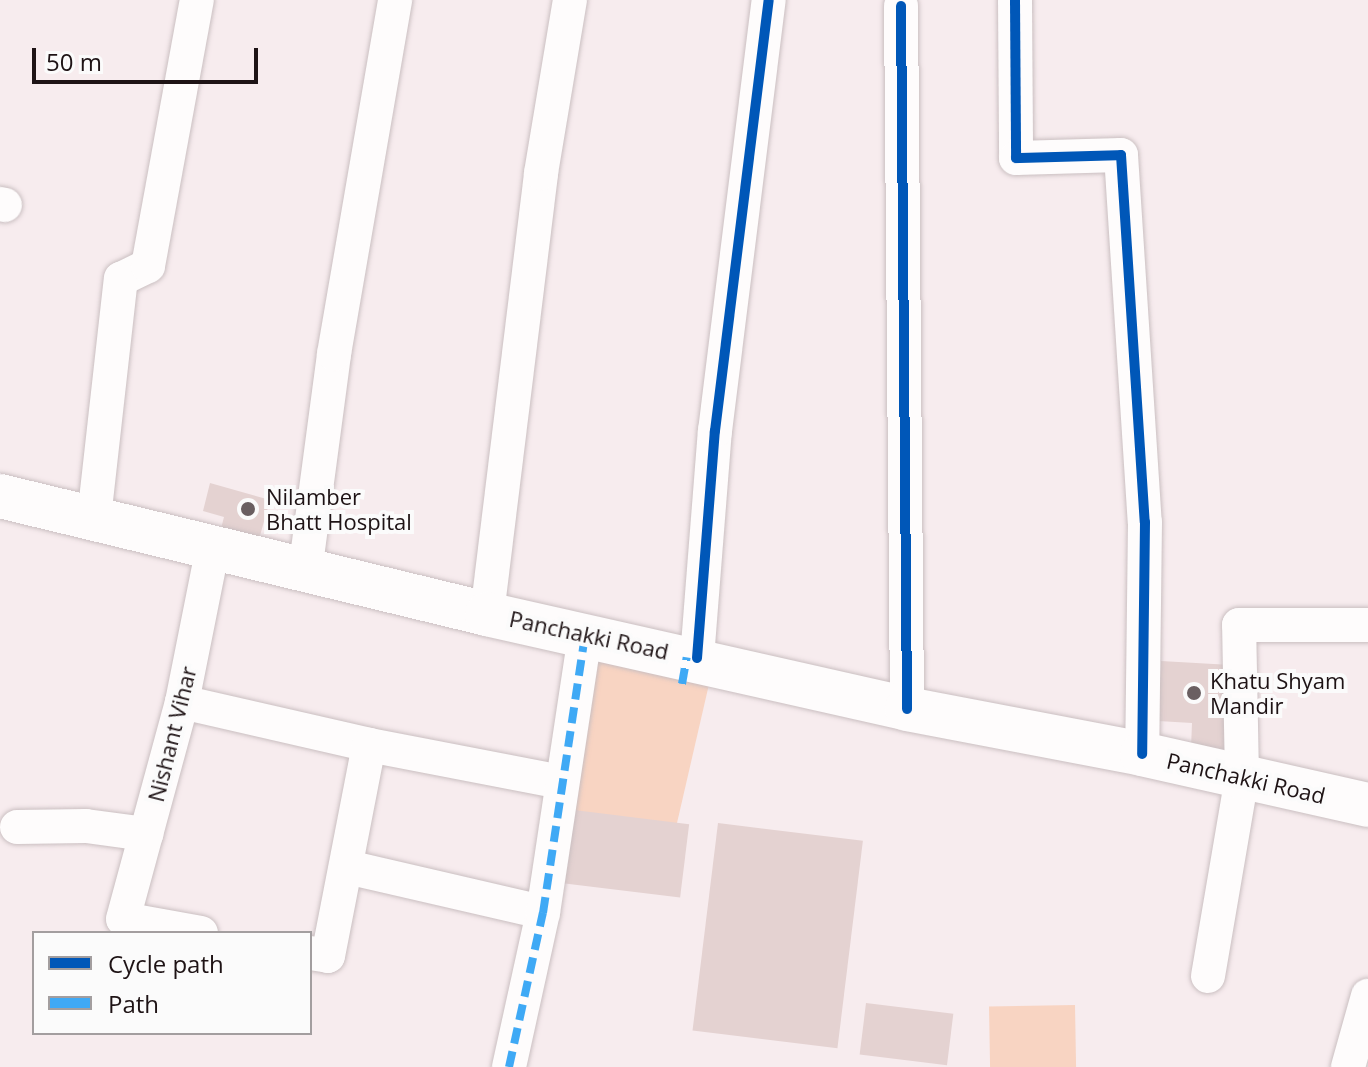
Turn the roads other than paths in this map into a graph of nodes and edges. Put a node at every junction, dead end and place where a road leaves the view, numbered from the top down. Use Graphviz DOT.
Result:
graph roads {
  1 [pos="197,0"];
  2 [pos="395,0"];
  3 [pos="570,0"];
  4 [pos="769,0"];
  5 [pos="1015,0"];
  6 [pos="901,6"];
  7 [pos="0,496"];
  8 [pos="94,518"];
  9 [pos="213,547"];
  10 [pos="305,572"];
  11 [pos="487,614"];
  12 [pos="1368,625"];
  13 [pos="585,635"];
  14 [pos="697,658"];
  15 [pos="182,702"];
  16 [pos="907,709"];
  17 [pos="369,745"];
  18 [pos="1142,754"];
  19 [pos="1242,777"];
  20 [pos="546,779"];
  21 [pos="1368,805"];
  22 [pos="17,827"];
  23 [pos="146,834"];
  24 [pos="347,867"];
  25 [pos="525,908"];
  26 [pos="190,931"];
  27 [pos="312,953"];
  28 [pos="1208,976"];
  29 [pos="1368,996"];
  30 [pos="509,1067"];
  31 [pos="1348,1067"];
  1 -- 8 [label="street"];
  2 -- 10 [label="street"];
  3 -- 11 [label="street"];
  4 -- 14 [label="street"];
  5 -- 18 [label="street"];
  6 -- 16 [label="street"];
  7 -- 8 [label="main road, Panchakki Road"];
  8 -- 9 [label="main road, Panchakki Road"];
  9 -- 10 [label="main road, Panchakki Road"];
  9 -- 15 [label="street, Nishant Vihar"];
  10 -- 11 [label="main road, Panchakki Road"];
  11 -- 13 [label="main road, Panchakki Road"];
  12 -- 19 [label="street"];
  13 -- 14 [label="main road, Panchakki Road"];
  13 -- 30 [label="street"];
  14 -- 16 [label="main road, Panchakki Road"];
  15 -- 17 [label="street"];
  15 -- 23 [label="street, Nishant Vihar"];
  16 -- 18 [label="main road, Panchakki Road"];
  17 -- 20 [label="street"];
  17 -- 24 [label="street"];
  18 -- 19 [label="main road, Panchakki Road"];
  19 -- 21 [label="main road, Panchakki Road"];
  19 -- 28 [label="street"];
  22 -- 23 [label="street"];
  23 -- 26 [label="street, Nishant Vihar"];
  24 -- 25 [label="street"];
  24 -- 27 [label="street"];
  29 -- 31 [label="street"];
}
